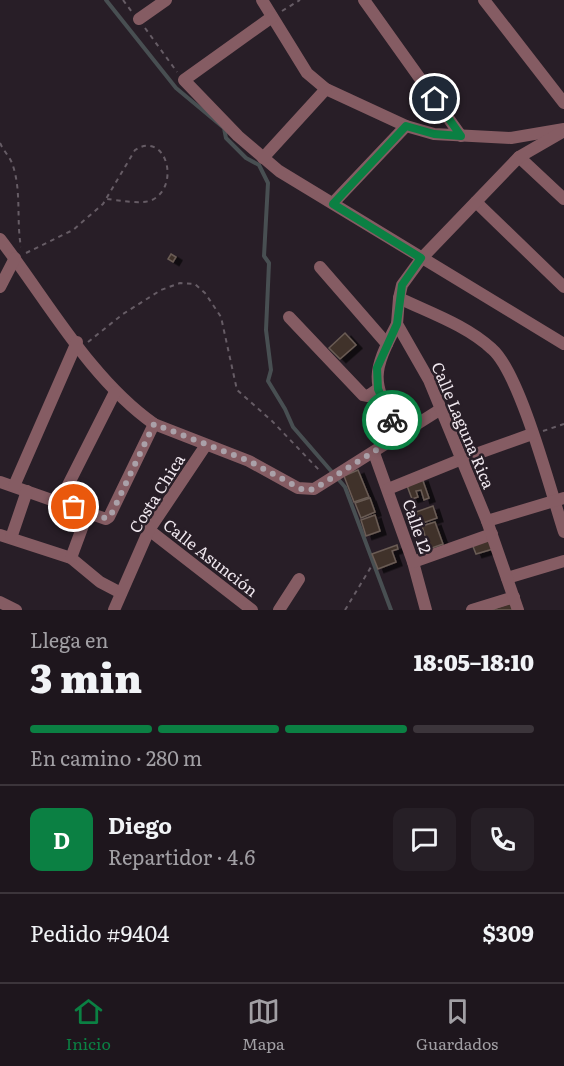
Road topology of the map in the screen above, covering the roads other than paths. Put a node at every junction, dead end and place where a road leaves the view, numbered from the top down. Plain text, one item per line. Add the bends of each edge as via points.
1 (166, 0) edge
2 (262, 0) edge
3 (364, 0) edge
4 (484, 0) edge
5 (272, 17) junction
6 (139, 19) road end
7 (326, 89) junction
8 (564, 103) edge
9 (406, 126) junction
10 (564, 130) edge
11 (461, 136) junction
12 (519, 157) junction
13 (263, 158) junction
14 (564, 200) edge
15 (476, 202) junction
16 (333, 204) junction
17 (0, 238) edge
18 (15, 258) junction
19 (421, 258) junction
20 (320, 267) dead end
21 (0, 287) edge
22 (564, 287) edge
23 (399, 298) junction
24 (288, 316) dead end
25 (397, 324) junction
26 (387, 344) junction
27 (564, 344) edge
28 (79, 345) junction
29 (378, 389) junction
30 (114, 392) junction
31 (441, 409) junction
32 (154, 424) junction
33 (532, 434) junction
34 (399, 436) junction
35 (206, 445) junction
36 (374, 453) junction
37 (462, 459) junction
38 (0, 482) edge
39 (14, 486) junction
40 (388, 489) junction
41 (27, 491) junction
42 (559, 500) edge
43 (60, 501) junction
44 (88, 512) junction
45 (487, 520) junction
46 (149, 530) junction
47 (564, 532) edge
48 (492, 534) junction
49 (5, 536) edge
50 (71, 558) junction
51 (564, 561) edge
52 (413, 562) junction
53 (507, 578) junction
54 (298, 579) dead end
55 (122, 593) junction
56 (514, 597) junction
57 (0, 602) edge
58 (16, 610) edge
59 (114, 610) edge
60 (252, 610) edge
61 (279, 610) edge
62 (426, 610) edge
63 (472, 610) edge
64 (518, 610) edge

1 - 6 street
2 - 5 street
3 - 11 street
4 - 8 street
5 - 7 street via 308,73
5 - 13 street via 184,80
7 - 9 street
7 - 13 street
9 - 11 street
9 - 16 street
10 - 11 street via 512,138
10 - 12 street
12 - 14 street
12 - 15 street
13 - 16 street
15 - 19 street
15 - 22 street
16 - 19 street
17 - 18 street
18 - 21 street
18 - 28 street
19 - 23 street via 402,285
19 - 27 street
20 - 26 street
23 - 25 street
23 - 33 street via 457,325 492,348 508,371
24 - 29 street via 363,395
25 - 26 street
25 - 31 street, Calle Laguna Rica
26 - 29 street via 377,368
28 - 30 street
28 - 39 street
29 - 34 street
30 - 32 street
30 - 43 street
31 - 34 street
31 - 37 street, Calle Laguna Rica
32 - 35 street
32 - 44 street via 110,517
33 - 37 street
33 - 42 street
34 - 36 street
35 - 36 street via 249,461 305,491
35 - 46 street, Costa Chica
36 - 40 street, Calle 12
37 - 40 street
37 - 45 street, Calle Laguna Rica
38 - 39 street
39 - 41 street
40 - 52 street, Calle 12
41 - 43 street
41 - 49 street
42 - 45 street
42 - 47 street
43 - 44 street
44 - 50 street
45 - 48 street, Calle Laguna Rica
46 - 55 street, Costa Chica
46 - 60 street, Calle Asunción
48 - 52 street
48 - 53 street, Calle Laguna Rica
49 - 50 street
50 - 55 street via 100,582
51 - 53 street
52 - 62 street, Calle 12
53 - 56 street, Calle Laguna Rica
54 - 61 street
55 - 59 street, Costa Chica
56 - 63 street
56 - 64 street, Calle Laguna Rica
57 - 58 street

